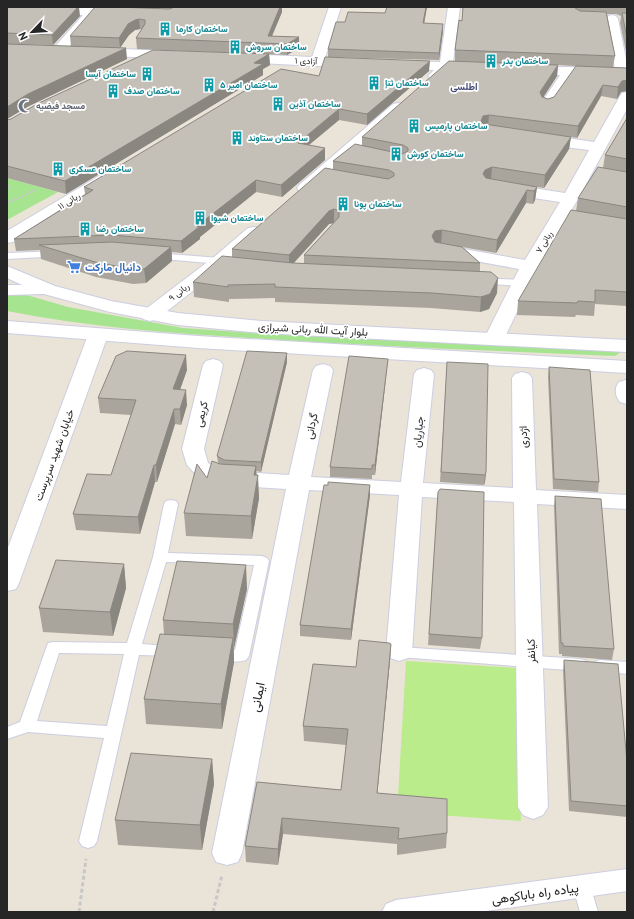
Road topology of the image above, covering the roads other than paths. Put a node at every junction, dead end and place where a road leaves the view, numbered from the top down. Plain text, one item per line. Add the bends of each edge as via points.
1 (335, 7) edge
2 (456, 8) edge
3 (7, 9) edge
4 (102, 10) edge
5 (135, 13) edge
6 (612, 20) dead end
7 (134, 40) dead end
8 (43, 50) edge
9 (58, 51) junction
10 (73, 51) edge
11 (88, 52) edge
12 (125, 53) junction
13 (151, 54) junction
14 (182, 56) edge
15 (228, 58) edge
16 (298, 61) junction
17 (316, 62) junction
18 (362, 63) edge
19 (385, 64) edge
20 (446, 66) junction
21 (124, 68) edge
22 (485, 68) edge
23 (516, 69) edge
24 (570, 71) junction
25 (279, 74) edge
26 (624, 74) edge
27 (423, 85) edge
28 (627, 96) edge
29 (406, 100) edge
30 (547, 106) edge
31 (528, 137) edge
32 (598, 147) junction
33 (120, 170) edge
34 (494, 182) edge
35 (296, 196) edge
36 (570, 199) junction
37 (266, 221) edge
38 (452, 234) edge
39 (7, 238) edge
40 (68, 253) edge
41 (143, 255) edge
42 (7, 256) edge
43 (221, 265) junction
44 (530, 266) junction
45 (7, 272) edge
46 (467, 280) edge
47 (521, 284) junction
48 (7, 290) edge
49 (49, 290) junction
50 (150, 315) junction
51 (7, 328) edge
52 (98, 335) junction
53 (494, 339) junction
54 (627, 346) edge
55 (213, 365) dead end
56 (323, 370) dead end
57 (424, 374) dead end
58 (522, 378) dead end
59 (626, 384) edge
60 (299, 482) junction
61 (411, 489) junction
62 (524, 495) junction
63 (627, 502) edge
64 (171, 504) dead end
65 (160, 557) junction
66 (8, 578) edge
67 (133, 649) junction
68 (187, 652) edge
69 (399, 652) joint
70 (203, 653) edge
71 (531, 661) junction
72 (627, 668) edge
73 (27, 726) junction
74 (7, 733) edge
75 (114, 733) junction
76 (533, 807) dead end
77 (88, 841) road end
78 (227, 854) road end
79 (627, 880) edge
80 (585, 900) edge
81 (396, 912) edge

1 - 17 street
2 - 20 street
3 - 4 street
4 - 5 street
4 - 9 street
6 - 26 street
7 - 12 street
8 - 9 street
9 - 10 street
11 - 12 street
12 - 13 street
13 - 14 street
13 - 21 street
15 - 16 street, آزادی ۱
16 - 17 street, آزادی ۱
16 - 25 street
17 - 18 street, آزادی ۱
19 - 20 street
20 - 22 street
20 - 27 street
23 - 24 street
24 - 26 street
24 - 30 street
28 - 32 street, ربانی ۷
29 - 35 street via 372,128 327,177
31 - 32 street
32 - 36 street, ربانی ۷ via 592,172
33 - 39 street, ربانی ۱۱
34 - 36 street
36 - 44 street, ربانی ۷ via 568,216
37 - 43 street, ربانی ۹
38 - 44 street via 437,256
40 - 42 lane
41 - 43 lane
43 - 50 street, ربانی ۹
44 - 47 street, ربانی ۷
45 - 49 street, بلوار آیت الله ربانی شیرازی
46 - 47 lane
47 - 53 street, ربانی ۷
48 - 49 street
49 - 50 street, بلوار آیت الله ربانی شیرازی
50 - 53 street, بلوار آیت الله ربانی شیرازی via 255,326
51 - 52 street, بلوار آیت الله ربانی شیرازی
52 - 59 street, بلوار آیت الله ربانی شیرازی via 206,343
52 - 66 street, خیابان شهید سرپرست
53 - 54 street, بلوار آیت الله ربانی شیرازی
55 - 60 street, کریمی via 192,449 195,462 206,474 221,478
56 - 60 street, گردانی
57 - 61 street, جباریان
58 - 62 street, اژدری
60 - 61 street
60 - 78 street, ایمانی
61 - 62 street
61 - 69 street, جباریان
62 - 63 street
62 - 71 street, کیانفر
64 - 65 lane
65 - 67 lane
65 - 70 lane via 262,561 241,656
67 - 68 lane
67 - 73 lane via 53,647
67 - 75 lane
69 - 71 lane
71 - 72 lane
71 - 76 street, کیانفر
73 - 74 lane
73 - 75 lane
75 - 77 lane
79 - 80 street, پیاده راه باباکوهی
80 - 81 street, پیاده راه باباکوهی

